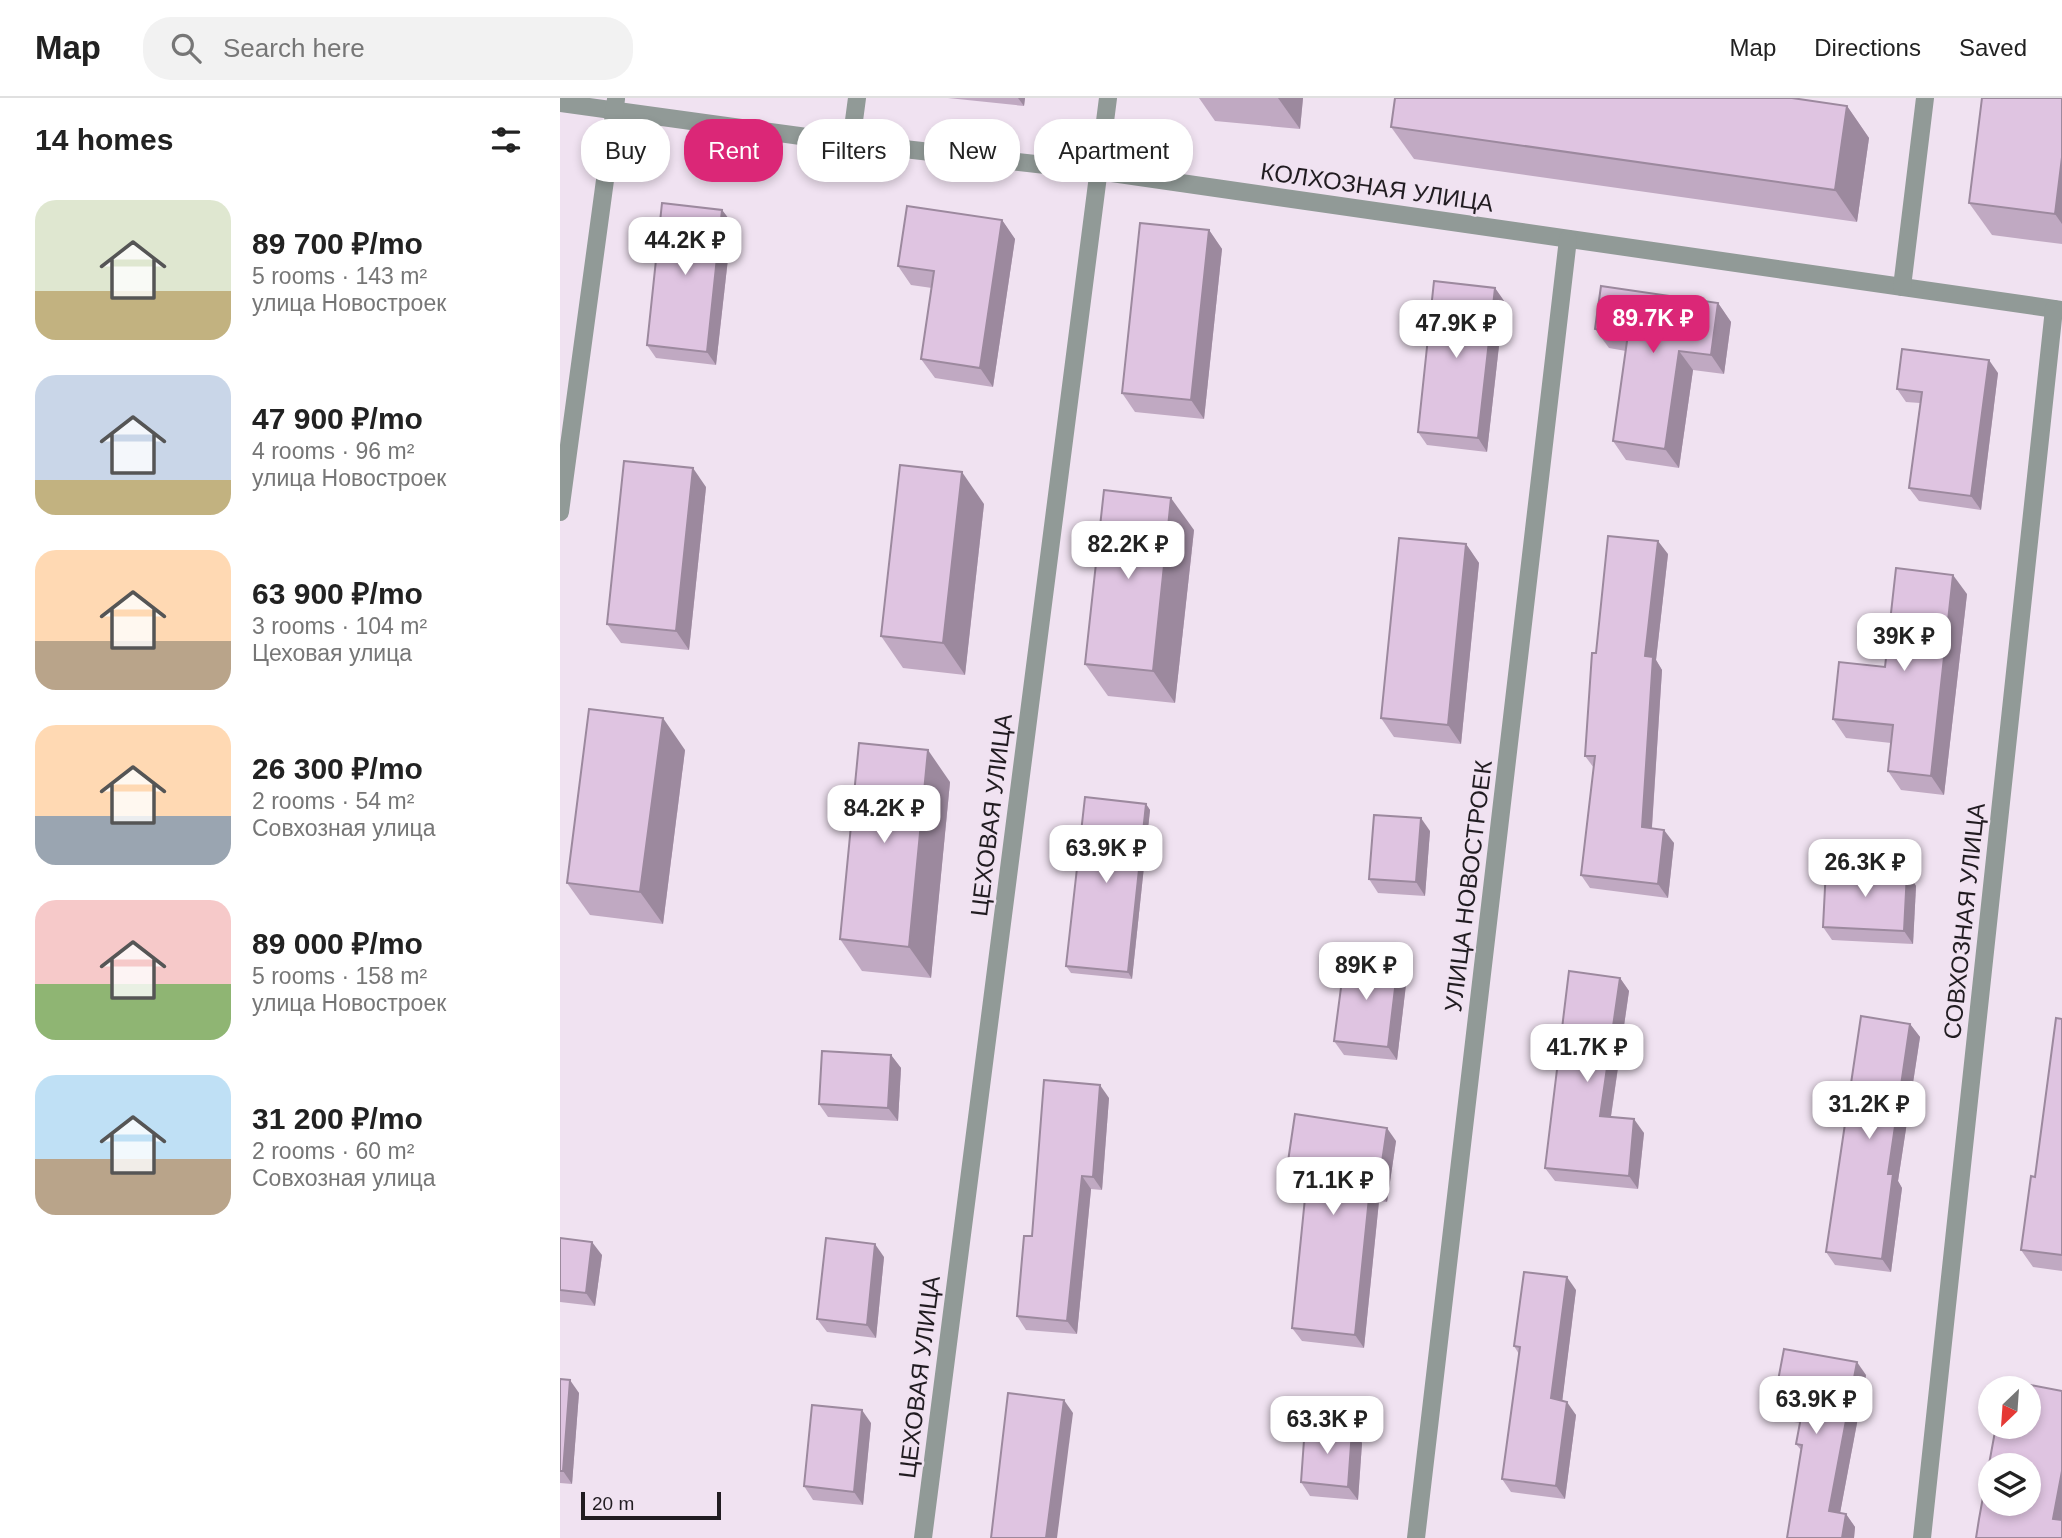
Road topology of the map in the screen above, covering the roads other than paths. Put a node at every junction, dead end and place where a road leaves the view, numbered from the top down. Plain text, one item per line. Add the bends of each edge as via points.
1 (857, 98) edge
2 (1108, 98) edge
3 (1925, 98) edge
4 (560, 103) edge
5 (615, 104) edge
6 (855, 119) edge
7 (1105, 119) edge
8 (797, 134) edge
9 (910, 150) edge
10 (1034, 164) edge
11 (1097, 182) edge
12 (1174, 182) edge
13 (1569, 239) junction
14 (1902, 287) junction
15 (2058, 310) edge
16 (560, 512) edge
17 (923, 1538) edge
18 (1416, 1538) edge
19 (1922, 1538) edge

1 - 6 street
2 - 7 street, ЦЕХОВАЯ УЛИЦА
3 - 14 street
4 - 5 street, КОЛХОЗНАЯ УЛИЦА
5 - 8 street, КОЛХОЗНАЯ УЛИЦА
5 - 16 street
9 - 10 street, КОЛХОЗНАЯ УЛИЦА
11 - 17 street, ЦЕХОВАЯ УЛИЦА
12 - 13 street, КОЛХОЗНАЯ УЛИЦА
13 - 14 street, КОЛХОЗНАЯ УЛИЦА
13 - 18 street, УЛИЦА НОВОСТРОЕК
14 - 15 street, КОЛХОЗНАЯ УЛИЦА
15 - 19 street, СОВХОЗНАЯ УЛИЦА

